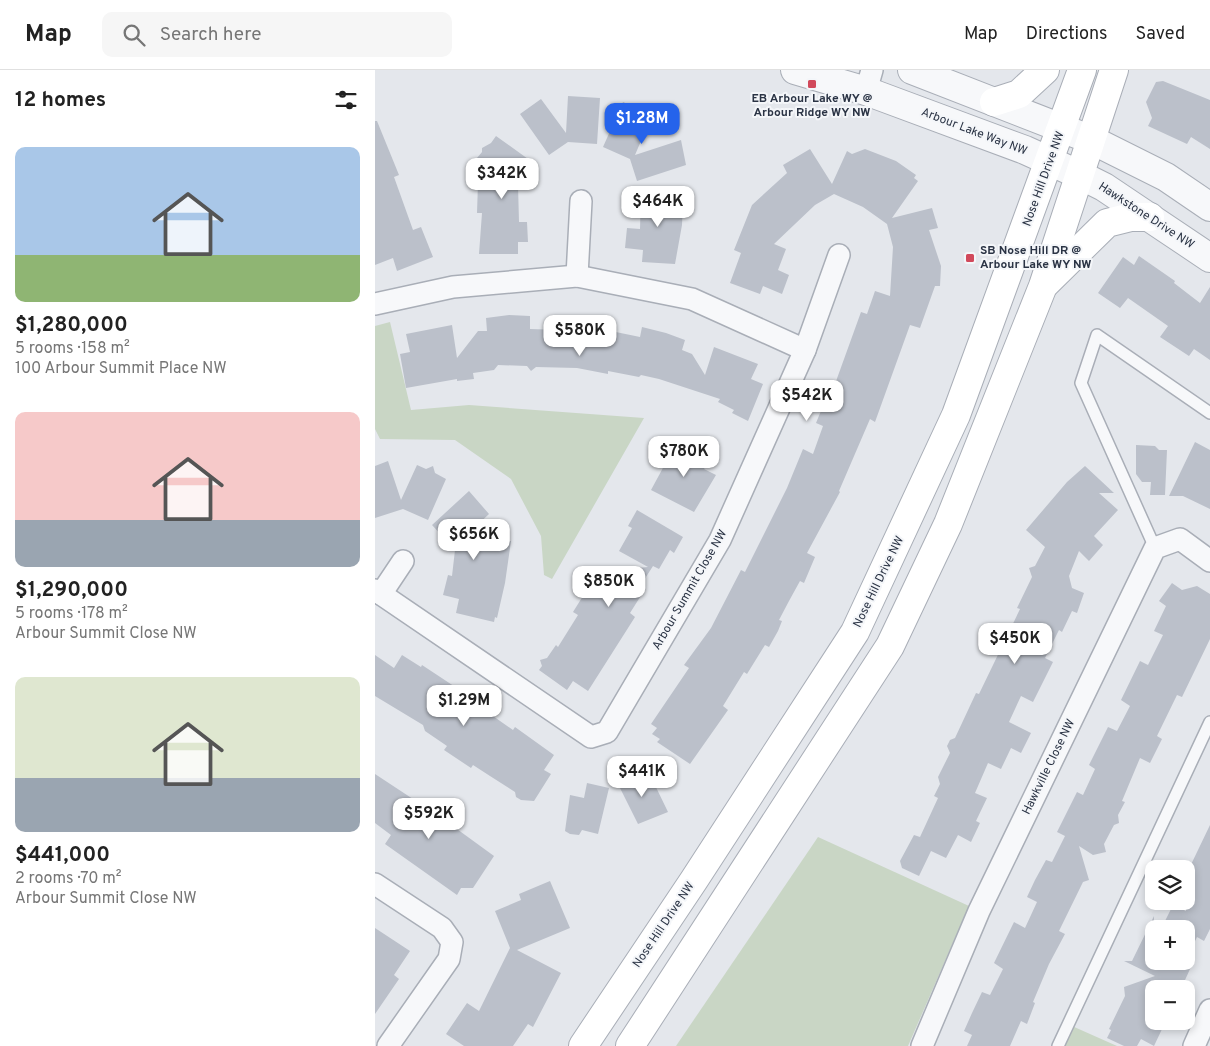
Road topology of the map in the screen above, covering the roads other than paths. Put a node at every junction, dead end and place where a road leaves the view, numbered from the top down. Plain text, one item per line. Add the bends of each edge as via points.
1 (795, 70) edge
2 (912, 70) edge
3 (1045, 70) edge
4 (1082, 70) edge
5 (1114, 70) edge
6 (869, 81) edge
7 (994, 102) junction
8 (1063, 128) junction
9 (1092, 140) junction
10 (1050, 162) junction
11 (1080, 175) junction
12 (581, 200) dead end
13 (1210, 207) edge
14 (1150, 217) junction
15 (839, 255) dead end
16 (1210, 258) edge
17 (577, 276) junction
18 (1043, 286) junction
19 (375, 304) edge
20 (805, 350) junction
21 (1210, 413) edge
22 (1155, 548) junction
23 (403, 561) dead end
24 (1210, 561) edge
25 (378, 592) edge
26 (1210, 722) edge
27 (375, 884) edge
28 (1208, 1019) edge
29 (388, 1046) edge
30 (583, 1046) edge
31 (630, 1046) edge
32 (922, 1046) edge
33 (1058, 1046) edge
34 (1194, 1046) edge

1 - 6 street, Arbour Lake Way NW
2 - 7 street
3 - 7 main road via 1019,94
4 - 8 main road, Nose Hill Drive NW
5 - 9 main road
6 - 10 street, Arbour Lake Way NW
7 - 8 street
8 - 9 street
8 - 10 main road, Nose Hill Drive NW
9 - 11 main road
9 - 13 street via 1166,177
10 - 11 street, Arbour Lake Way NW
10 - 30 main road, Nose Hill Drive NW via 956,415 855,632
11 - 14 street, Hawkstone Drive NW
11 - 18 main road
12 - 17 street
14 - 16 street, Hawkstone Drive NW
14 - 18 main road via 1131,217 1107,223
15 - 20 street, Arbour Summit Close NW
17 - 19 street via 453,287
17 - 20 street via 692,299
18 - 31 main road via 948,524 890,646
20 - 25 street, Arbour Summit Close NW via 720,540 607,732 591,736
21 - 22 lane via 1097,335 1081,383
22 - 24 street via 1180,539
22 - 32 street, Hawkville Close NW via 979,911
23 - 25 street
26 - 33 lane
27 - 29 street via 442,928 452,942 449,959
28 - 34 street

